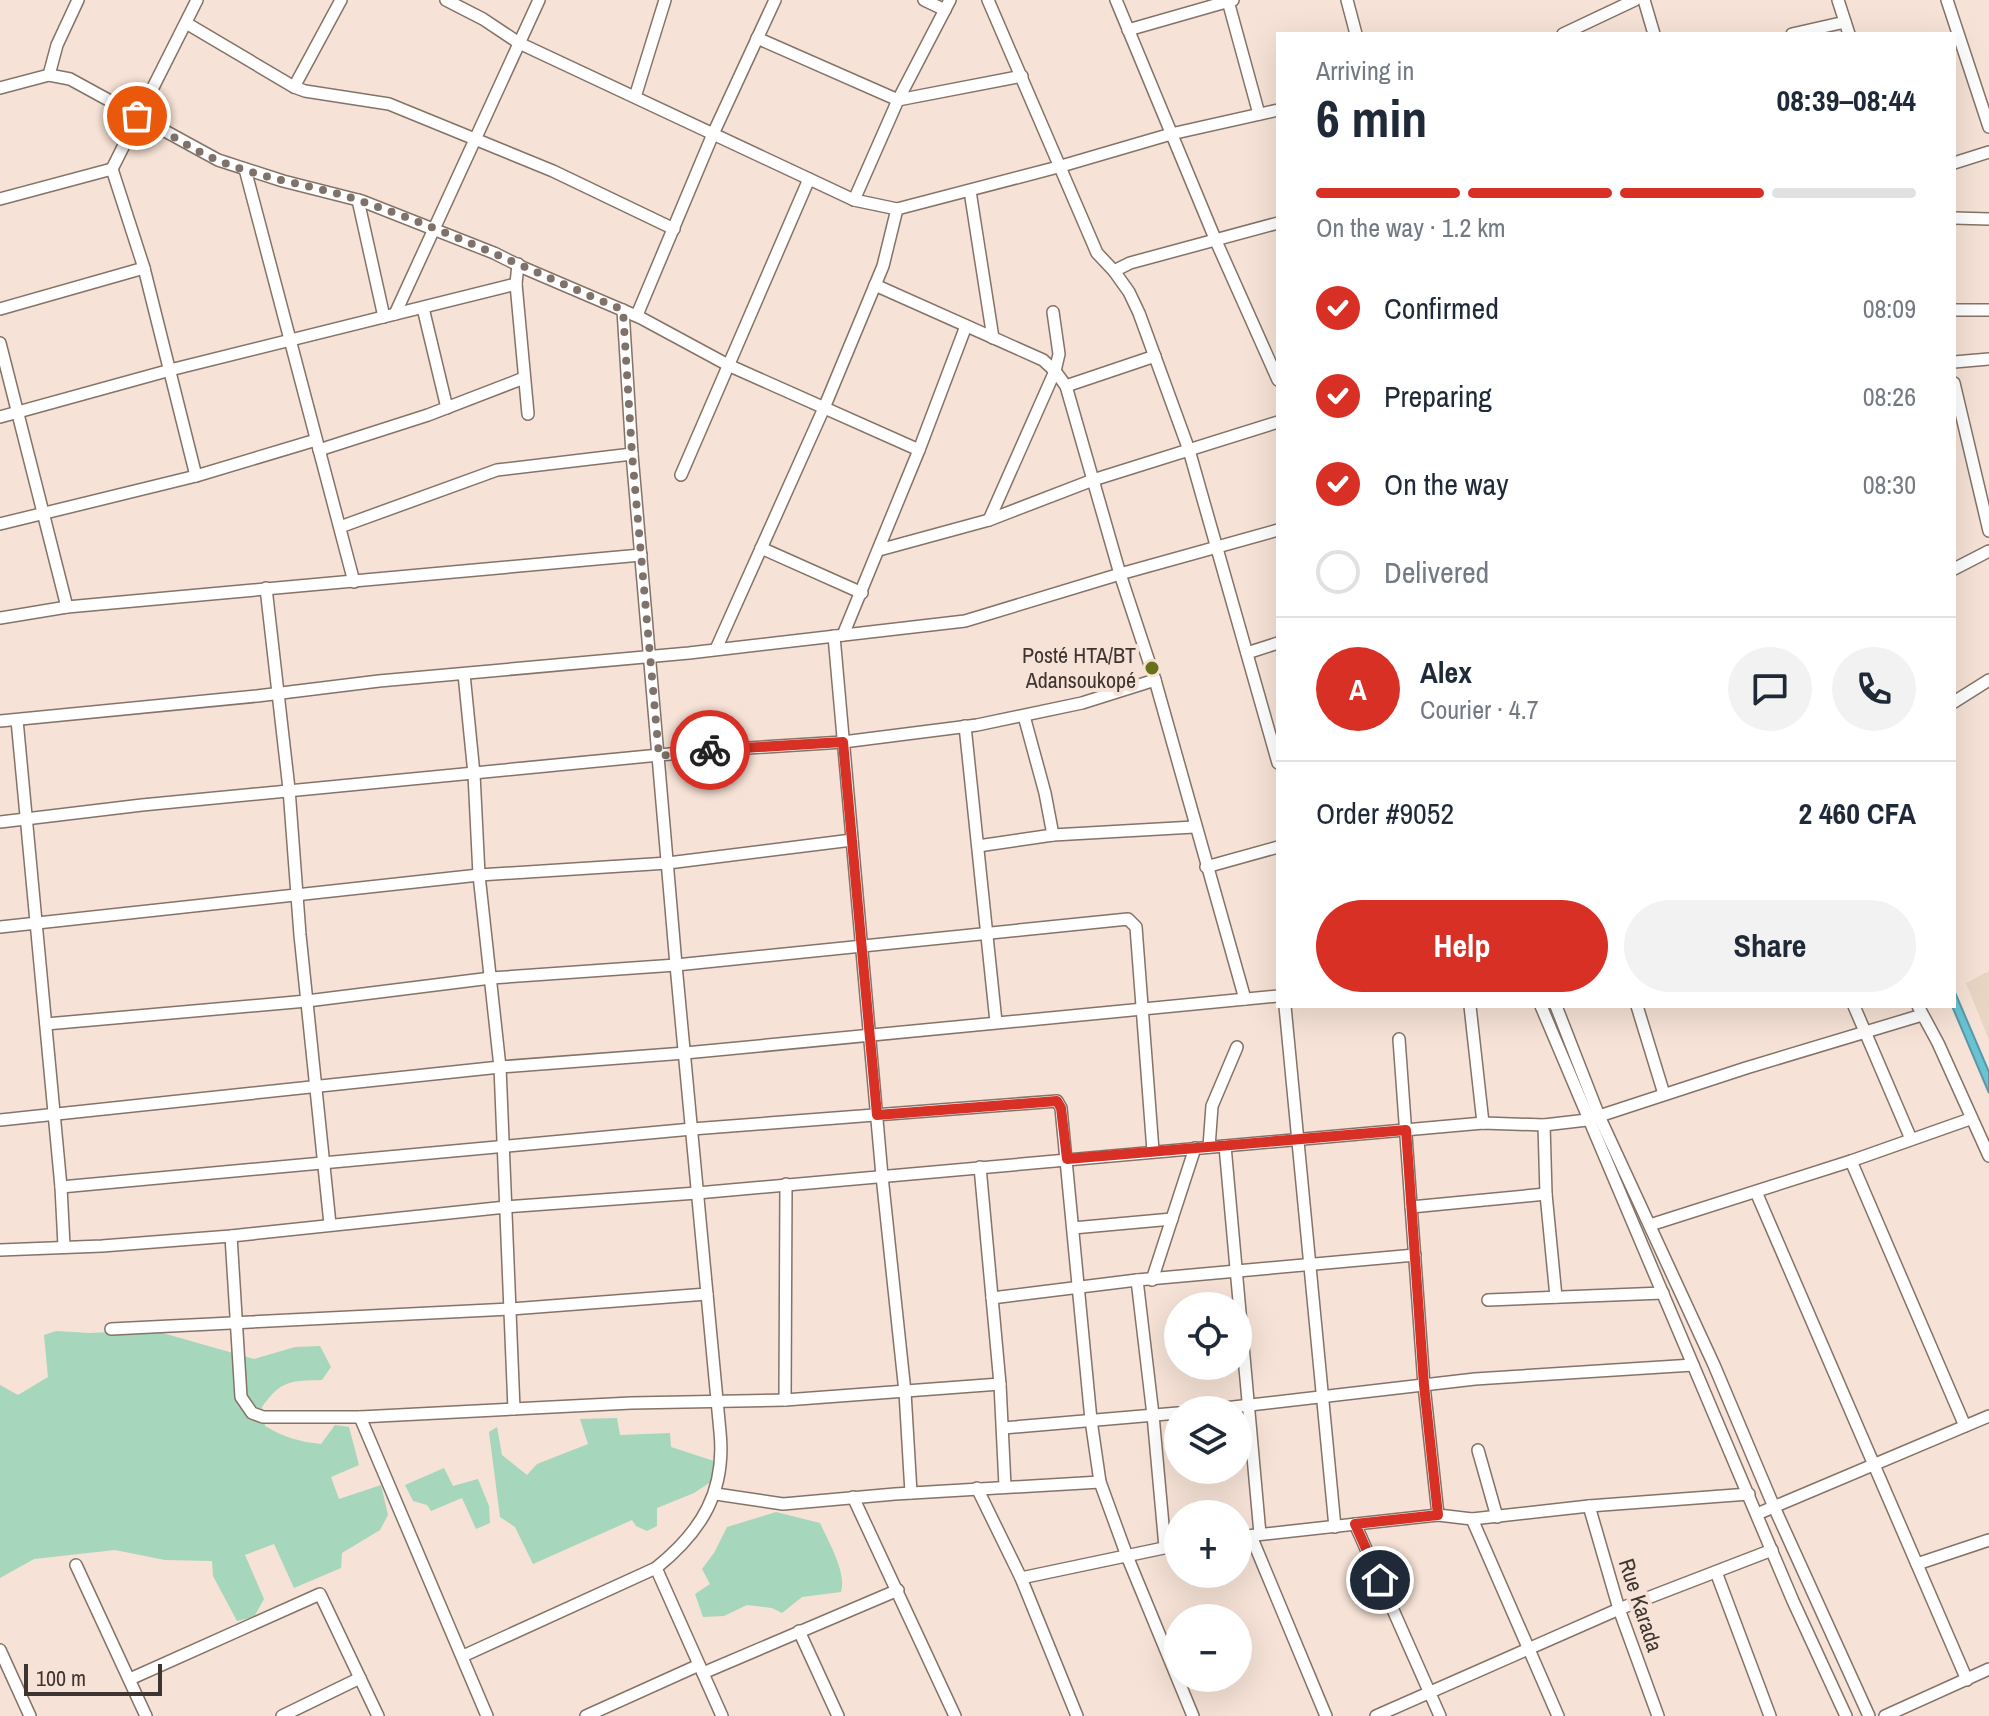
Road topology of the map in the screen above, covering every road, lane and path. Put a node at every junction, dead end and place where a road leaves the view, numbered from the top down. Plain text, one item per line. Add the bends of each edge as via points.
1 (78, 0) edge
2 (197, 0) edge
3 (341, 0) edge
4 (446, 0) edge
5 (539, 0) edge
6 (665, 0) edge
7 (775, 0) edge
8 (924, 0) edge
9 (988, 0) edge
10 (1116, 0) edge
11 (1347, 0) edge
12 (1635, 0) edge
13 (1644, 0) edge
14 (1838, 0) edge
15 (1947, 0) edge
16 (1230, 1) edge
17 (948, 5) edge
18 (186, 23) junction
19 (1847, 28) edge
20 (1128, 30) junction
21 (1355, 32) edge
22 (1567, 32) edge
23 (1653, 32) edge
24 (1810, 32) edge
25 (757, 38) junction
26 (519, 43) junction
27 (49, 75) junction
28 (1022, 76) junction
29 (294, 87) junction
30 (0, 88) edge
31 (635, 97) junction
32 (898, 100) junction
33 (1276, 110) edge
34 (1259, 114) junction
35 (137, 116) junction
36 (1989, 127) edge
37 (713, 134) junction
38 (1171, 134) junction
39 (475, 140) junction
40 (1989, 152) edge
41 (1956, 162) edge
42 (1058, 167) junction
43 (112, 169) junction
44 (245, 169) junction
45 (809, 179) junction
46 (970, 191) junction
47 (0, 199) edge
48 (358, 200) junction
49 (854, 200) junction
50 (897, 209) junction
51 (1956, 218) edge
52 (1989, 219) edge
53 (1276, 224) edge
54 (433, 229) junction
55 (674, 229) junction
56 (1216, 241) junction
57 (518, 264) junction
58 (144, 268) junction
59 (1114, 271) junction
60 (516, 284) junction
61 (875, 285) junction
62 (423, 308) junction
63 (0, 309) edge
64 (623, 310) junction
65 (1956, 310) edge
66 (1989, 310) edge
67 (1053, 312) dead end
68 (637, 315) junction
69 (390, 316) junction
70 (966, 326) junction
71 (993, 338) junction
72 (289, 341) junction
73 (0, 343) edge
74 (1155, 356) junction
75 (1989, 359) edge
76 (1956, 362) edge
77 (728, 365) junction
78 (170, 370) junction
79 (1055, 371) junction
80 (1276, 376) edge
81 (524, 378) junction
82 (1066, 386) junction
83 (1956, 391) edge
84 (447, 408) junction
85 (824, 408) junction
86 (17, 412) junction
87 (528, 414) dead end
88 (0, 417) edge
89 (1276, 423) edge
90 (317, 445) junction
91 (919, 450) junction
92 (1189, 450) junction
93 (632, 454) junction
94 (681, 475) dead end
95 (196, 476) junction
96 (1093, 480) junction
97 (43, 514) junction
98 (989, 520) junction
99 (0, 524) edge
100 (340, 527) junction
101 (1276, 531) edge
102 (1989, 531) edge
103 (1217, 546) junction
104 (761, 548) junction
105 (879, 550) junction
106 (1989, 551) edge
107 (641, 555) junction
108 (1956, 568) edge
109 (1120, 574) junction
110 (354, 582) junction
111 (266, 588) junction
112 (862, 593) junction
113 (67, 607) junction
114 (0, 618) edge
115 (839, 636) junction
116 (1276, 644) edge
117 (716, 649) junction
118 (1247, 653) junction
119 (649, 654) junction
120 (464, 674) junction
121 (1155, 680) junction
122 (1989, 680) edge
123 (278, 694) junction
124 (1956, 701) edge
125 (1024, 716) junction
126 (17, 720) junction
127 (0, 721) edge
128 (965, 726) junction
129 (843, 742) junction
130 (1276, 751) edge
131 (659, 756) junction
132 (474, 774) junction
133 (289, 792) junction
134 (26, 818) junction
135 (0, 822) edge
136 (1194, 827) junction
137 (1053, 835) junction
138 (852, 840) junction
139 (978, 846) junction
140 (1276, 848) edge
141 (668, 863) junction
142 (1206, 867) junction
143 (479, 875) junction
144 (297, 895) junction
145 (37, 922) junction
146 (0, 927) edge
147 (988, 935) junction
148 (863, 947) junction
149 (676, 965) junction
150 (491, 978) junction
151 (1276, 996) edge
152 (1245, 999) junction
153 (307, 1001) junction
154 (1285, 1008) edge
155 (1470, 1008) edge
156 (1542, 1008) edge
157 (1557, 1008) edge
158 (1638, 1008) edge
159 (1855, 1008) edge
160 (1143, 1009) junction
161 (1920, 1010) edge
162 (996, 1022) junction
163 (46, 1024) junction
164 (1865, 1033) junction
165 (869, 1034) junction
166 (1399, 1039) dead end
167 (1237, 1047) dead end
168 (685, 1053) junction
169 (500, 1067) junction
170 (317, 1087) junction
171 (1664, 1094) junction
172 (53, 1115) junction
173 (877, 1115) junction
174 (1593, 1118) junction
175 (1970, 1119) junction
176 (0, 1120) edge
177 (1483, 1123) junction
178 (1544, 1125) junction
179 (692, 1129) junction
180 (1406, 1130) junction
181 (1298, 1139) junction
182 (1911, 1139) junction
183 (1225, 1146) junction
184 (504, 1147) junction
185 (1209, 1147) junction
186 (1195, 1148) junction
187 (1153, 1151) junction
188 (1989, 1156) edge
189 (1067, 1159) junction
190 (1851, 1161) junction
191 (325, 1163) junction
192 (980, 1167) junction
193 (882, 1176) junction
194 (786, 1184) junction
195 (61, 1187) junction
196 (1756, 1192) junction
197 (697, 1193) junction
198 (1546, 1194) junction
199 (506, 1207) junction
200 (1411, 1207) junction
201 (1172, 1219) junction
202 (330, 1224) junction
203 (1650, 1225) junction
204 (1073, 1228) junction
205 (231, 1236) junction
206 (64, 1246) junction
207 (0, 1250) edge
208 (1415, 1255) junction
209 (1309, 1265) junction
210 (1234, 1272) junction
211 (1137, 1280) junction
212 (1152, 1280) junction
213 (1078, 1288) junction
214 (1663, 1293) junction
215 (707, 1294) junction
216 (1556, 1297) junction
217 (992, 1298) junction
218 (1488, 1300) dead end
219 (511, 1309) junction
220 (235, 1324) junction
221 (111, 1329) dead end
222 (1693, 1365) junction
223 (1000, 1384) junction
224 (1424, 1385) junction
225 (905, 1392) junction
226 (1248, 1396) edge
227 (1321, 1398) junction
228 (785, 1400) junction
229 (716, 1402) junction
230 (1252, 1406) edge
231 (514, 1409) junction
232 (1164, 1414) edge
233 (1153, 1415) junction
234 (1989, 1416) edge
235 (360, 1417) junction
236 (1091, 1420) junction
237 (1965, 1426) junction
238 (1003, 1428) junction
239 (1478, 1450) dead end
240 (1252, 1461) edge
241 (1874, 1464) junction
242 (1100, 1482) junction
243 (1005, 1486) junction
244 (977, 1488) junction
245 (911, 1493) junction
246 (716, 1494) junction
247 (1749, 1494) junction
248 (853, 1497) junction
249 (1165, 1500) edge
250 (1589, 1506) junction
251 (1774, 1507) junction
252 (1757, 1514) junction
253 (1438, 1515) junction
254 (1497, 1517) junction
255 (1472, 1519) junction
256 (1355, 1524) junction
257 (1335, 1527) junction
258 (1252, 1535) edge
259 (1256, 1535) junction
260 (1989, 1540) edge
261 (1164, 1548) edge
262 (1772, 1550) junction
263 (1127, 1556) junction
264 (1917, 1564) junction
265 (76, 1565) dead end
266 (656, 1568) junction
267 (1716, 1572) junction
268 (1021, 1578) junction
269 (898, 1590) junction
270 (1619, 1609) junction
271 (799, 1631) junction
272 (1530, 1648) junction
273 (0, 1650) edge
274 (463, 1656) junction
275 (701, 1669) junction
276 (1989, 1669) edge
277 (360, 1678) junction
278 (130, 1679) junction
279 (1967, 1680) junction
280 (1429, 1693) junction
281 (30, 1716) edge
282 (146, 1716) edge
283 (282, 1716) edge
284 (378, 1716) edge
285 (487, 1716) edge
286 (586, 1716) edge
287 (722, 1716) edge
288 (838, 1716) edge
289 (955, 1716) edge
290 (1077, 1716) edge
291 (1193, 1716) edge
292 (1326, 1716) edge
293 (1376, 1716) edge
294 (1440, 1716) edge
295 (1558, 1716) edge
296 (1658, 1716) edge
297 (1770, 1716) edge
298 (1846, 1716) edge
299 (1869, 1716) edge
300 (1885, 1716) edge

1 - 27 street
2 - 18 street
3 - 29 street
4 - 26 street
5 - 26 street
6 - 31 street
7 - 25 street
8 - 17 street
9 - 28 street
10 - 20 street
11 - 21 street
12 - 22 street
13 - 23 street
14 - 19 street
15 - 36 street
16 - 20 street
16 - 34 street
17 - 32 street
18 - 29 street
18 - 35 street
19 - 24 street
20 - 38 street
25 - 32 street
25 - 37 street
26 - 31 street
26 - 39 street
27 - 30 street
27 - 35 street via 70,79
28 - 32 street
28 - 42 street
29 - 39 street via 389,104
31 - 37 street
32 - 49 street
33 - 34 street
34 - 38 street
35 - 43 street
35 - 44 street
37 - 45 street
37 - 55 street
38 - 42 street
38 - 56 street
39 - 54 street
39 - 55 street
40 - 41 street
42 - 46 street
42 - 59 street via 1097,253
43 - 47 street
43 - 58 street
44 - 48 street
44 - 72 street
45 - 49 street
45 - 77 street
46 - 50 street
46 - 71 street
48 - 54 street
48 - 69 street
49 - 50 street
50 - 61 street
51 - 52 street
53 - 56 street
54 - 57 street
54 - 69 street
55 - 68 street
56 - 59 street
56 - 80 street
57 - 60 street
57 - 64 street
58 - 63 street
58 - 78 street
59 - 74 street via 1129,292
60 - 62 street
60 - 81 street
61 - 70 street
61 - 85 street
62 - 69 street
62 - 84 street
64 - 68 street
64 - 93 street
65 - 66 street
67 - 79 street via 1059,354
68 - 77 street
69 - 72 street
70 - 71 street
70 - 91 street
71 - 79 street via 1043,360
72 - 78 street
72 - 90 street
73 - 86 street
74 - 82 street
74 - 92 street
75 - 76 street
77 - 85 street
77 - 94 street
78 - 86 street
78 - 95 street
79 - 82 street
79 - 98 street
81 - 84 street
81 - 87 street
82 - 96 street
83 - 102 street
84 - 90 street
85 - 91 street
85 - 104 street
86 - 88 street
86 - 97 street
89 - 92 street
90 - 95 street
90 - 100 street
91 - 105 street
92 - 96 street
92 - 103 street
93 - 100 street via 497,470
93 - 107 street
95 - 97 street
96 - 98 street
96 - 109 street
97 - 99 street
97 - 113 street
98 - 105 street
100 - 110 street
101 - 103 street
103 - 109 street
103 - 118 street
104 - 112 street
104 - 117 street
105 - 112 street
106 - 108 street
107 - 110 street
107 - 119 street
109 - 115 street via 965,621
109 - 121 street
110 - 111 street
111 - 113 street
111 - 123 street
112 - 115 street
113 - 114 street
115 - 117 street
115 - 129 street
116 - 118 street
117 - 119 street
118 - 130 street
119 - 120 street
119 - 131 street
120 - 123 street
120 - 132 street
121 - 125 street
121 - 136 street
122 - 124 street
123 - 126 street
123 - 133 street
125 - 128 street
125 - 137 street
126 - 127 street
126 - 134 street
128 - 129 street
128 - 139 street
129 - 131 street
129 - 138 street
131 - 132 street
131 - 141 street
132 - 133 street
132 - 143 street
133 - 134 street
133 - 144 street
134 - 135 street
134 - 145 street
136 - 137 street
136 - 142 street
137 - 139 street
138 - 141 street
138 - 148 street
139 - 147 street
140 - 142 street
141 - 143 street
141 - 149 street
142 - 152 street
143 - 144 street
143 - 150 street
144 - 145 street
144 - 153 street
145 - 146 street
145 - 163 street
147 - 148 street
147 - 160 street via 1131,920 1136,927
147 - 162 street
148 - 149 street
148 - 165 street
149 - 150 street
149 - 168 street
150 - 153 street
150 - 169 street
151 - 152 street
152 - 160 street
153 - 163 street
153 - 170 street
154 - 181 street
155 - 177 street
156 - 174 street
157 - 174 street
158 - 171 street
159 - 164 street
160 - 162 street
160 - 187 street
161 - 164 street
161 - 175 street
162 - 165 street
163 - 172 street
164 - 171 street
164 - 182 street
165 - 168 street
165 - 173 street
166 - 180 street
167 - 185 street via 1214,1100
168 - 169 street
168 - 179 street
169 - 170 street
169 - 184 street
170 - 172 street
170 - 191 street
171 - 174 street
172 - 176 street
172 - 195 street
173 - 179 street
173 - 189 street via 1057,1101
173 - 193 street
174 - 178 street
174 - 203 street
174 - 214 street
175 - 182 street
175 - 188 street
177 - 178 street
177 - 180 street
178 - 198 street
179 - 184 street
179 - 197 street
180 - 181 street
180 - 200 street
181 - 183 street
181 - 209 street
182 - 190 street
183 - 185 street
183 - 210 street
184 - 191 street
184 - 199 street
185 - 186 street
186 - 187 street
186 - 201 street
187 - 189 street
189 - 192 street
189 - 204 street
190 - 196 street
190 - 237 street
191 - 195 street
191 - 202 street
192 - 193 street
192 - 217 street
193 - 194 street
193 - 225 street
194 - 197 street
194 - 228 street
195 - 206 street
196 - 203 street
196 - 241 street
197 - 199 street
197 - 215 street
198 - 200 street
198 - 216 street
199 - 202 street
199 - 219 street
200 - 208 street
201 - 204 street
201 - 212 street
202 - 205 street
203 - 251 street
204 - 213 street
205 - 206 street
205 - 220 street
206 - 207 street
208 - 209 street
208 - 224 street
209 - 210 street
209 - 227 street
210 - 212 street
210 - 226 street
211 - 212 street
211 - 213 street
211 - 233 street
213 - 217 street
213 - 236 street
214 - 216 street
214 - 222 street
215 - 219 street
215 - 229 street
216 - 218 street
217 - 223 street
219 - 220 street
219 - 231 street
220 - 221 street
220 - 235 street via 241,1397 252,1413
222 - 224 street
222 - 247 street
223 - 225 street
223 - 238 street
224 - 227 street
224 - 253 street
225 - 228 street
225 - 245 street
227 - 230 street
227 - 257 street
228 - 229 street
229 - 231 street
229 - 246 street via 722,1459
231 - 235 street
232 - 233 street
233 - 236 street
233 - 249 street
234 - 237 street
235 - 274 street
236 - 238 street
236 - 242 street
237 - 241 street
238 - 243 street
239 - 254 street
240 - 259 street
241 - 251 street
241 - 264 street
242 - 243 street
242 - 263 street
243 - 244 street
244 - 245 street
244 - 268 street
245 - 248 street
246 - 248 street via 783,1504
246 - 266 street via 683,1543
247 - 250 street
247 - 252 street
248 - 269 street
250 - 254 street
250 - 270 street, Rue Karada
251 - 252 street
251 - 299 street
252 - 262 street
253 - 255 street
253 - 256 street
254 - 255 street
255 - 272 street
256 - 257 street
256 - 280 street
257 - 259 street
258 - 259 street
259 - 292 street
260 - 264 street
261 - 263 street
262 - 267 street
262 - 298 street
263 - 268 street
263 - 291 street
264 - 279 street
265 - 278 street
266 - 274 street
266 - 275 street
267 - 270 street
267 - 297 street
268 - 290 street
269 - 271 street
269 - 289 street
270 - 272 street
270 - 296 street, Rue Karada
271 - 275 street
271 - 288 street
272 - 280 street
272 - 295 street
273 - 281 street
274 - 285 street
275 - 286 street
275 - 287 street
276 - 279 street
277 - 278 street via 320,1594
277 - 283 street
277 - 284 street
278 - 282 street
279 - 300 street
280 - 293 street
280 - 294 street

